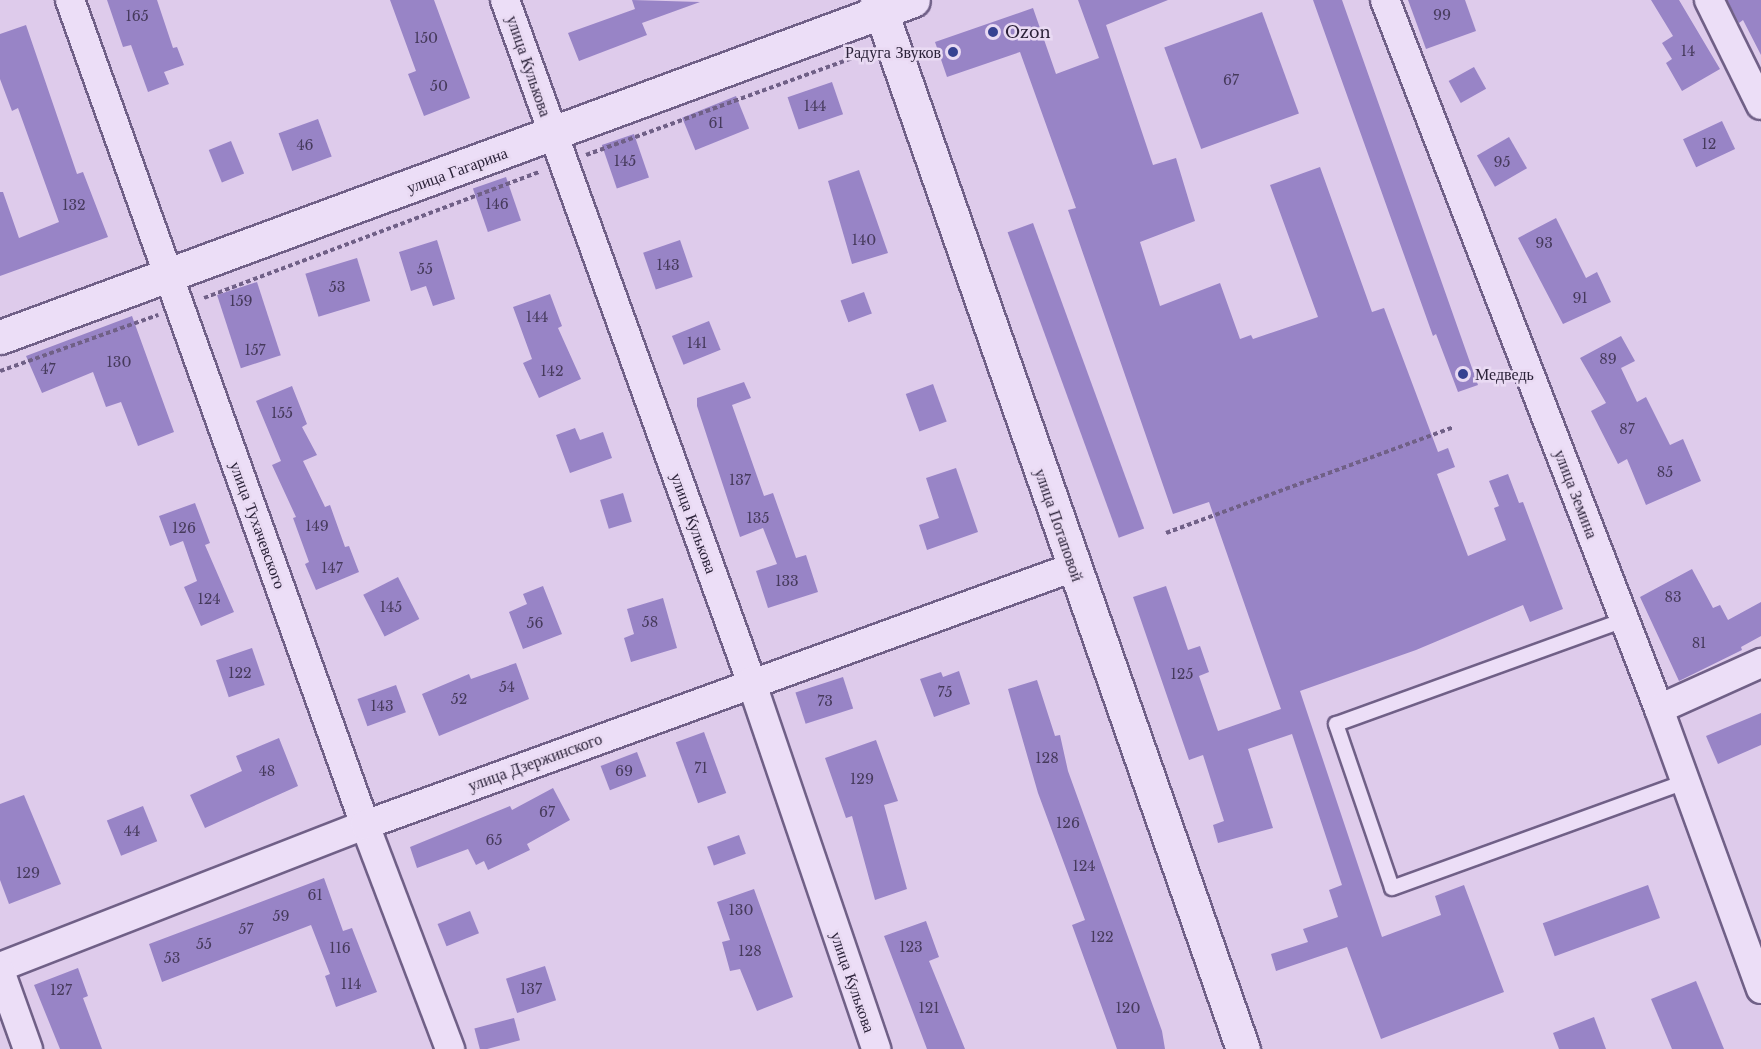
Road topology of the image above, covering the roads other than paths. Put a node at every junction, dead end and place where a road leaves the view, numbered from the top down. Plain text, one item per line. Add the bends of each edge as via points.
1 (70, 0) edge
2 (505, 0) edge
3 (913, 0) edge
4 (1385, 0) edge
5 (1709, 0) edge
6 (879, 5) edge
7 (1750, 60) edge
8 (1761, 105) edge
9 (558, 149) junction
10 (171, 273) junction
11 (0, 337) edge
12 (1074, 567) junction
13 (1624, 620) junction
14 (1761, 663) edge
15 (751, 681) junction
16 (1659, 709) junction
17 (1685, 782) junction
18 (365, 825) junction
19 (0, 969) edge
20 (1761, 989) edge
21 (28, 1049) edge
22 (450, 1049) edge
23 (876, 1049) edge
24 (1243, 1049) edge

1 - 10 street, улица Тухачевского
2 - 9 street, улица Кулькова
3 - 6 main road, улица Гагарина
4 - 13 street, улица Земина
5 - 7 street
6 - 9 main road, улица Гагарина
6 - 12 main road, улица Потаповой
7 - 8 street
9 - 10 main road, улица Гагарина
9 - 15 street, улица Кулькова
10 - 11 main road, улица Гагарина
10 - 18 street, улица Тухачевского via 179,307
12 - 15 street, улица Дзержинского
12 - 24 main road, улица Потаповой
13 - 16 street, улица Земина
13 - 17 lane via 1336,724 1392,888
14 - 16 street
15 - 18 street, улица Дзержинского
15 - 23 street, улица Кулькова
16 - 17 street, улица Земина
17 - 20 street, улица Земина
18 - 19 street, улица Дзержинского
18 - 22 street, улица Тухачевского
19 - 21 street

